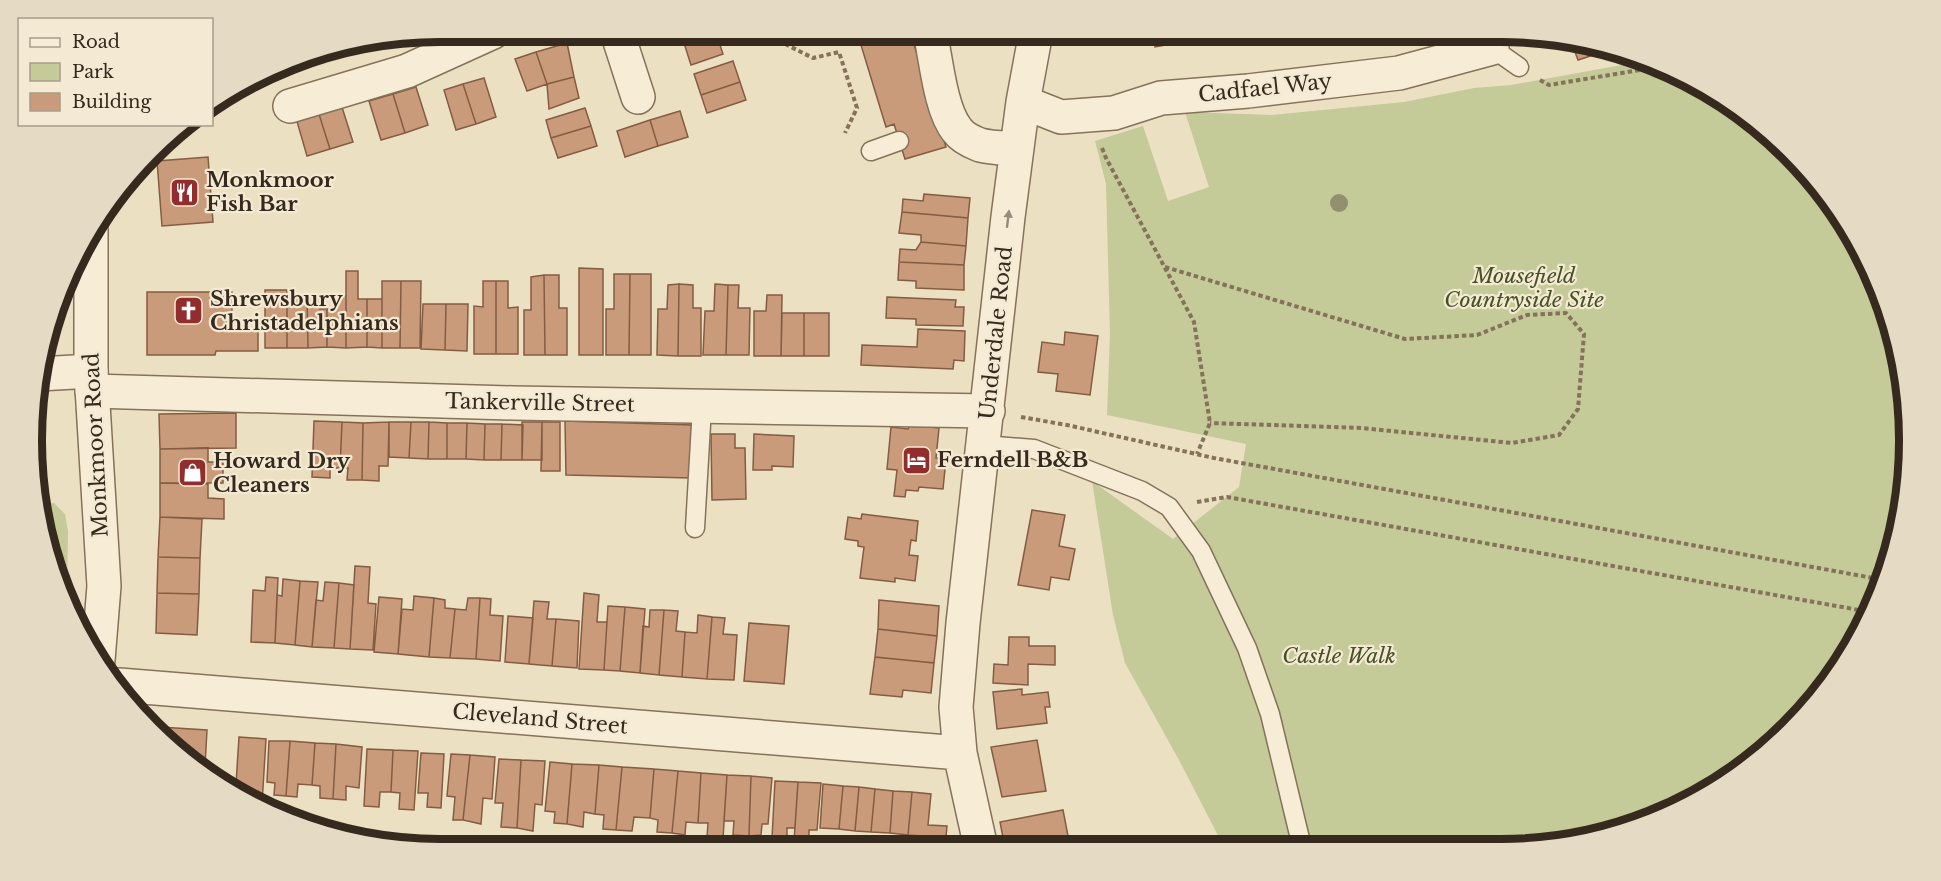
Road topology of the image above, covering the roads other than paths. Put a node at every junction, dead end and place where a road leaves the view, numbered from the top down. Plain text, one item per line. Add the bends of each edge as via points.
1 (472, 42) edge
2 (620, 42) edge
3 (932, 42) edge
4 (1034, 42) edge
5 (1486, 42) edge
6 (1494, 42) edge
7 (1519, 67) road end
8 (638, 97) dead end
9 (1023, 102) junction
10 (290, 106) dead end
11 (899, 141) dead end
12 (1017, 149) junction
13 (871, 151) dead end
14 (91, 249) edge
15 (48, 375) edge
16 (91, 381) junction
17 (702, 406) junction
18 (988, 411) junction
19 (984, 444) junction
20 (695, 528) dead end
21 (99, 646) edge
22 (126, 686) edge
23 (960, 753) junction
24 (979, 839) edge
25 (1300, 839) edge

1 - 10 street via 407,71
2 - 8 street
3 - 12 street via 946,124 980,145
4 - 9 street, Underdale Road
5 - 9 street, Cadfael Way via 1399,73 1161,98 1114,113 1061,117
6 - 7 lane
9 - 12 street, Underdale Road
11 - 13 lane
18 -> 12 street, Underdale Road
14 - 16 street, Monkmoor Road
15 - 16 street, Tankerville Street
16 - 17 street, Tankerville Street via 513,404
16 - 21 street, Monkmoor Road via 104,586
17 - 18 street, Tankerville Street
17 - 20 lane
18 - 19 street, Underdale Road
19 - 23 street, Underdale Road via 956,707
19 - 25 lane via 1034,449 1142,491 1169,507 1201,551 1247,648 1270,714
22 - 23 street, Cleveland Street
23 - 24 street, Underdale Road

